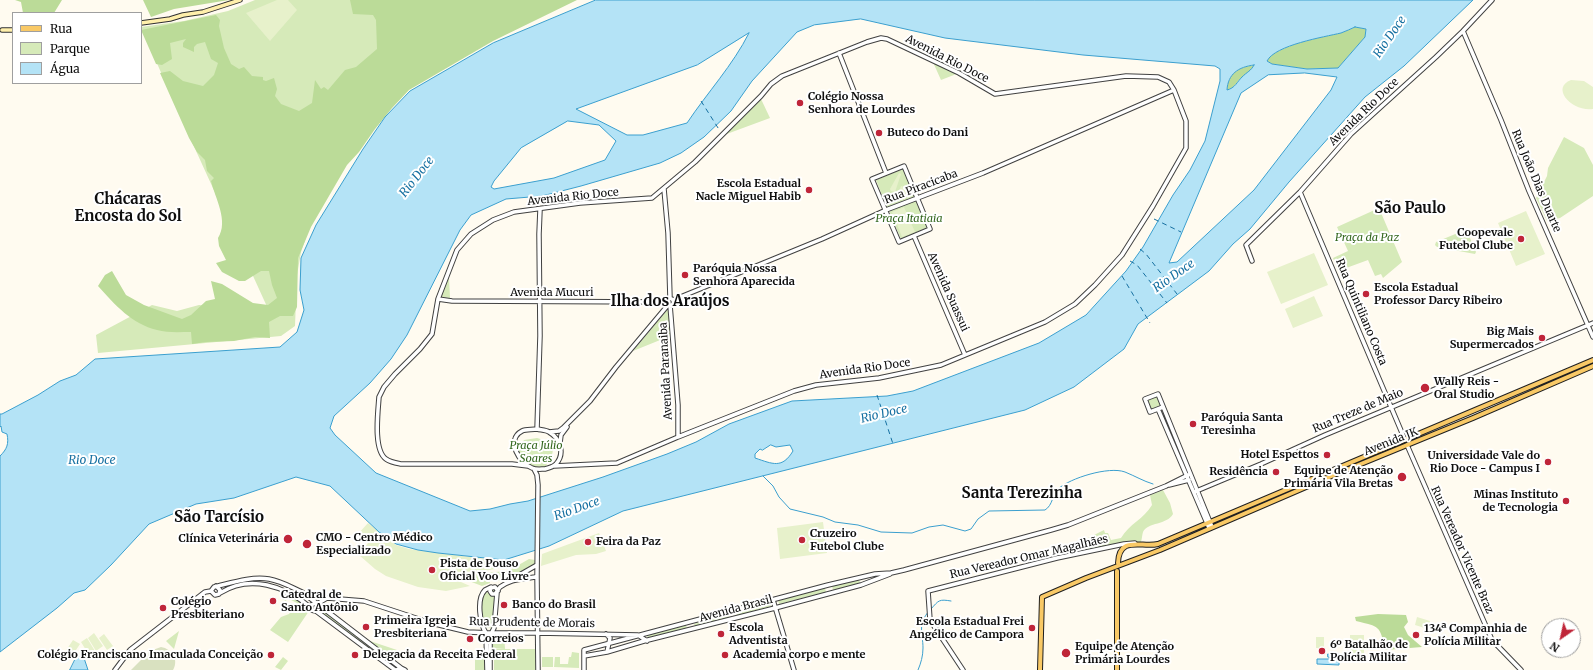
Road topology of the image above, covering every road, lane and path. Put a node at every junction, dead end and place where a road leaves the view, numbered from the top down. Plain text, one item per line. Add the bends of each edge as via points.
1 (240, 0) edge
2 (1492, 0) edge
3 (142, 23) edge
4 (1, 30) edge
5 (12, 30) edge
6 (1463, 31) junction
7 (839, 54) junction
8 (1174, 90) junction
9 (886, 173) junction
10 (664, 189) junction
11 (1300, 192) junction
12 (917, 198) junction
13 (540, 210) junction
14 (886, 210) junction
15 (914, 236) junction
16 (1252, 261) dead end
17 (438, 299) junction
18 (672, 299) junction
19 (539, 302) junction
20 (668, 304) junction
21 (1593, 323) edge
22 (1588, 325) junction
23 (1593, 337) edge
24 (965, 355) junction
25 (1593, 360) edge
26 (1593, 366) edge
27 (1163, 407) junction
28 (1391, 407) junction
29 (1158, 409) junction
30 (576, 414) junction
31 (537, 429) junction
32 (549, 432) junction
33 (678, 437) junction
34 (1405, 440) junction
35 (560, 444) junction
36 (1407, 445) junction
37 (517, 455) junction
38 (560, 456) junction
39 (512, 464) junction
40 (581, 464) junction
41 (528, 466) junction
42 (554, 466) junction
43 (534, 469) junction
44 (544, 469) junction
45 (1188, 475) junction
46 (538, 480) junction
47 (1189, 480) junction
48 (1166, 486) junction
49 (1195, 491) junction
50 (1210, 525) junction
51 (1135, 543) junction
52 (1118, 563) dead end
53 (536, 567) junction
54 (1117, 571) dead end
55 (891, 573) junction
56 (522, 574) junction
57 (536, 577) junction
58 (858, 578) junction
59 (524, 579) junction
60 (861, 585) junction
61 (216, 586) junction
62 (493, 587) junction
63 (212, 591) junction
64 (497, 592) junction
65 (220, 593) junction
66 (773, 600) junction
67 (318, 604) junction
68 (310, 607) junction
69 (775, 608) junction
70 (316, 611) junction
71 (488, 633) junction
72 (537, 633) junction
73 (603, 634) junction
74 (638, 635) junction
75 (363, 638) junction
76 (646, 641) junction
77 (357, 642) junction
78 (609, 643) junction
79 (606, 652) junction
80 (584, 656) junction
81 (403, 669) edge
82 (115, 670) edge
83 (395, 670) edge
84 (488, 670) edge
85 (538, 670) edge
86 (584, 670) edge
87 (794, 670) edge
88 (963, 670) edge
89 (1040, 670) edge
90 (1117, 670) edge
91 (1521, 670) edge

1 - 3 main road via 203,12
2 - 6 street, Avenida Rio Doce
4 - 5 main road
6 - 11 street, Avenida Rio Doce via 1351,134
6 - 22 street, Rua João Dias Duarte
7 - 8 street, Avenida Rio Doce via 867,42 887,39 959,73 995,94 1126,76 1158,77 1169,82
7 - 9 street
7 - 10 street, Avenida Rio Doce via 782,76 771,84 695,162
8 - 12 street, Rua Piracicaba via 1033,152
8 - 24 street, Avenida Rio Doce via 1186,121 1186,148 1154,206 1122,255 1075,304 1045,322
9 - 12 street via 904,166
9 - 14 street via 872,179
10 - 13 street, Avenida Rio Doce via 652,198 580,203
10 - 18 street
11 - 16 street, Avenida Rio Doce via 1246,244
11 - 28 street, Rua Quintiliano Costa
12 - 14 street, Rua Piracicaba
12 - 15 street via 930,229
13 - 17 street, Avenida Rio Doce via 514,212 493,220 470,234 458,250
13 - 19 street
14 - 15 street via 899,242
14 - 18 street, Rua Piracicaba via 822,239
15 - 24 street, Avenida Suassui
17 - 19 street, Avenida Mucuri
17 - 39 street, Avenida Rio Doce via 432,334 395,374 379,397 380,451 386,459 401,464
18 - 20 street via 668,299
19 - 20 street, Avenida Mucuri
19 - 31 street
20 - 30 street via 590,401
20 - 33 street, Avenida Paranaiba via 678,405
21 - 22 street, Rua Treze de Maio
22 - 23 street, Rua João Dias Duarte
22 - 28 street, Rua Treze de Maio
24 - 33 street, Avenida Rio Doce via 942,365 879,378 794,390
25 - 34 main road, Avenida JK
26 - 36 main road, Avenida JK
27 - 29 street
27 - 29 street via 1158,394 1145,399 1150,412
27 - 45 street
28 - 34 street, Rua Quintiliano Costa
28 - 49 street, Rua Treze de Maio
29 - 45 street
30 - 32 street via 561,430
30 - 35 street via 563,432
31 - 32 street
31 - 37 street via 525,430 518,435 515,442
32 - 35 street
33 - 40 street, Avenida Rio Doce via 617,463
34 - 50 main road, Avenida JK
35 - 38 street
36 - 50 main road, Avenida JK
36 - 91 street, Rua Vereador Vicente Braz via 1492,640
37 - 39 street
37 - 41 street
38 - 40 street, Avenida Rio Doce via 565,464
38 - 42 street
39 - 41 street, Avenida Rio Doce
40 - 42 street, Avenida Rio Doce
41 - 43 street
42 - 44 street
43 - 44 street
43 - 46 street
44 - 46 street
45 - 47 street
45 - 48 street
45 - 49 street
46 - 53 street
47 - 48 street
47 - 49 street
48 - 55 street via 1068,525
49 - 50 street
50 - 51 main road, Avenida JK via 1158,544 1148,546
50 - 89 main road, Avenida JK via 1130,562 1042,597
51 - 52 main road via 1122,550
51 - 88 street, Rua Vereador Omar Magalhães via 1057,558 928,591 930,620
53 - 56 street
53 - 57 street
54 - 90 main road
55 - 58 street
55 - 60 street, Avenida Brasil
56 - 59 street via 521,577
56 - 62 street
57 - 59 street
57 - 72 street
58 - 60 street via 862,581
58 - 66 street
59 - 64 street via 518,578 507,583
60 - 69 street, Avenida Brasil
61 - 63 street
61 - 65 street
61 - 67 street via 234,581 270,579 302,592
62 - 64 street via 497,588
62 - 64 street via 491,593 494,595
62 - 71 street via 484,590 480,597 482,625
63 - 65 street via 215,595
63 - 82 street via 205,592 143,639 130,650
64 - 71 street via 494,628
65 - 68 street via 239,585 272,586 292,594
66 - 69 street
66 - 74 street
67 - 68 street via 312,604
67 - 70 street
67 - 71 street, Rua Prudente de Morais via 327,598 371,602 431,623 468,632
67 - 75 street
68 - 70 street via 312,611
69 - 76 street, Avenida Brasil
69 - 87 street
70 - 77 street
71 - 72 street, Rua Prudente de Morais
71 - 84 street
72 - 73 street, Rua Prudente de Morais
72 - 85 street
73 - 74 street, Rua Prudente de Morais
73 - 78 street via 609,636
74 - 76 street
74 - 78 street
75 - 77 street
75 - 81 street
76 - 79 street, Avenida Brasil
77 - 83 street
78 - 79 street
78 - 80 street via 584,650
79 - 80 street, Avenida Brasil
80 - 86 street
81 - 83 street

